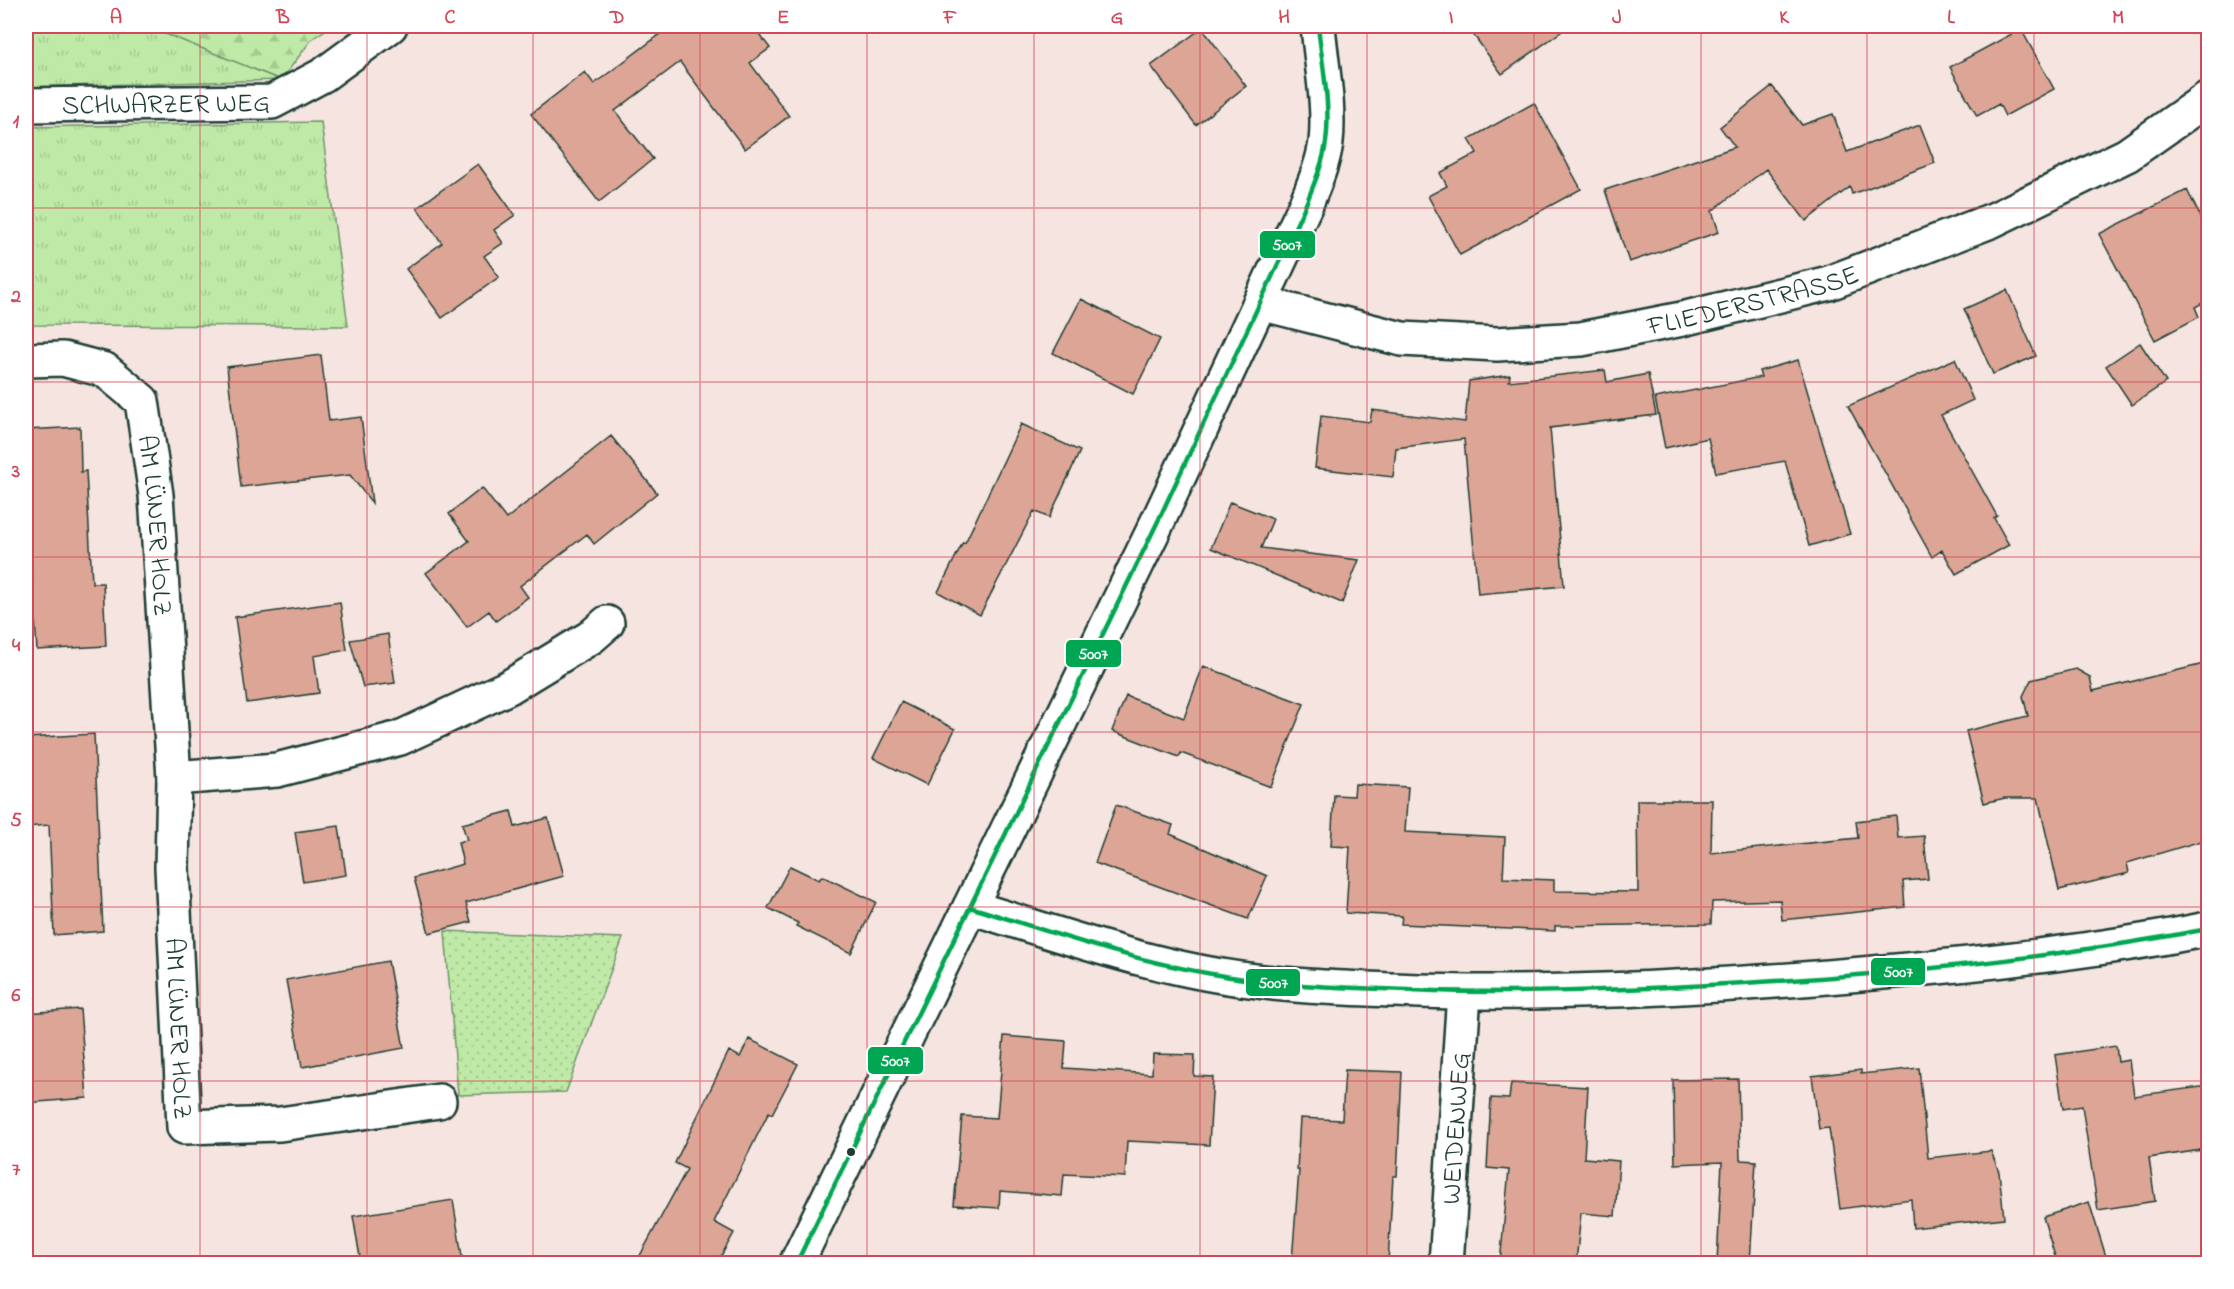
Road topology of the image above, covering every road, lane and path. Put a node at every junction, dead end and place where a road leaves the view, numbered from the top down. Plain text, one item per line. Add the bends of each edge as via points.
1 (390, 26) edge
2 (1318, 26) edge
3 (2208, 98) edge
4 (26, 105) edge
5 (1260, 303) junction
6 (26, 360) edge
7 (607, 623) dead end
8 (174, 778) junction
9 (970, 908) junction
10 (2208, 929) edge
11 (1464, 993) junction
12 (439, 1101) dead end
13 (796, 1263) edge
14 (1446, 1263) edge

1 - 4 street, SCHWARZER WEG via 323,75 272,102
2 - 5 street via 1326,114 1320,171
3 - 5 street, FLIEDERSTRASSE via 2127,155 1993,220 1829,283 1682,319 1581,339 1485,343 1402,339
5 - 9 street
6 - 8 street, AM LÜNER HOLZ via 63,360 105,370 142,401 156,495
7 - 8 street via 509,687 400,738 277,770
8 - 12 street, AM LÜNER HOLZ via 171,867 184,1127 280,1124
9 - 11 street via 1157,964 1208,973 1328,987
9 - 13 street
10 - 11 street via 2057,954 1925,969 1717,986
11 - 14 street, WEIDENWEG

